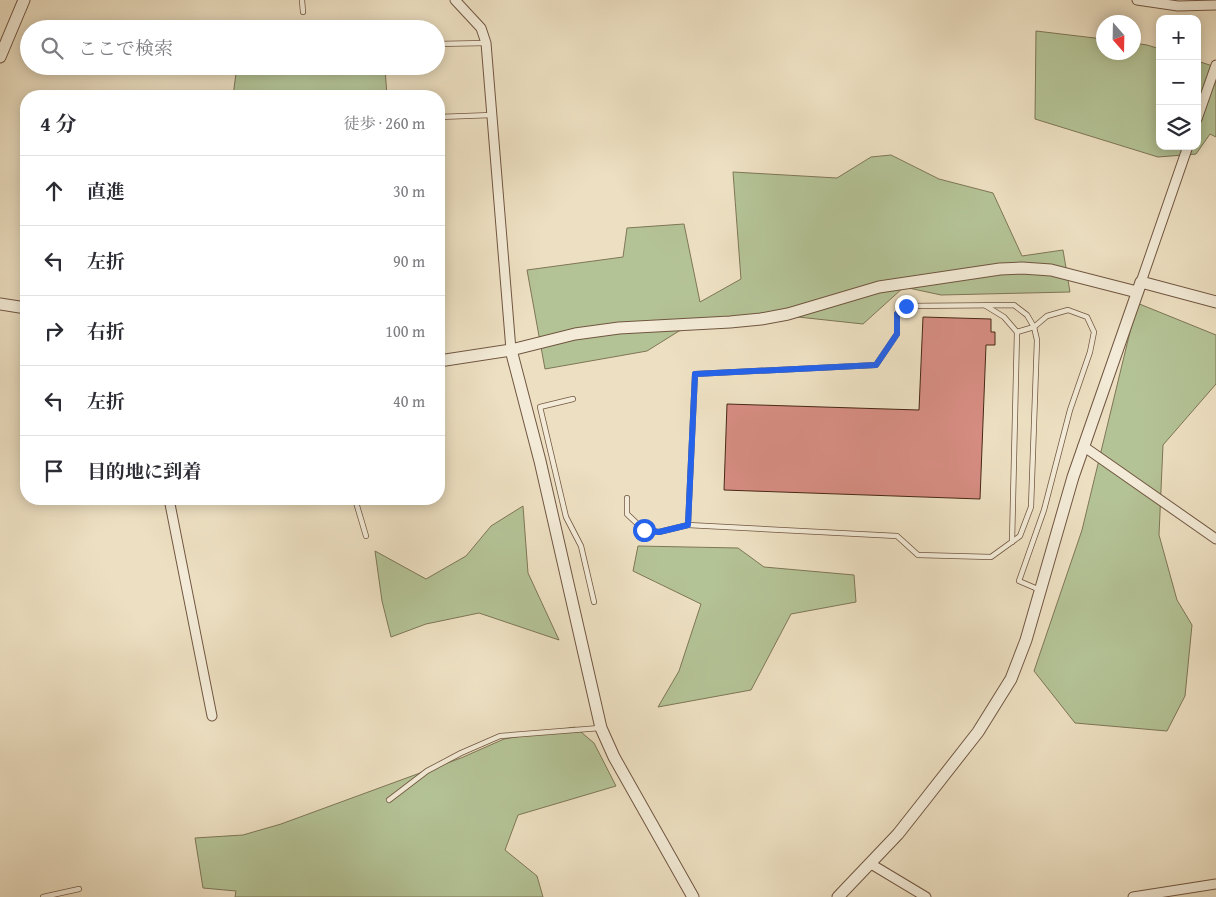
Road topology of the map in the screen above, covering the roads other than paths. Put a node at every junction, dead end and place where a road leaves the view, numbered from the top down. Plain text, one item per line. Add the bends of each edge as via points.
1 (24, 0) edge
2 (302, 0) edge
3 (455, 0) edge
4 (1137, 0) edge
5 (1216, 5) edge
6 (303, 12) dead end
7 (486, 43) junction
8 (445, 44) edge
9 (0, 57) edge
10 (1216, 65) edge
11 (1201, 108) edge
12 (493, 115) junction
13 (445, 117) edge
14 (1187, 150) edge
15 (1139, 287) junction
16 (1216, 302) edge
17 (0, 304) edge
18 (985, 305) junction
19 (20, 307) edge
20 (1034, 327) junction
21 (1017, 332) junction
22 (511, 350) junction
23 (445, 360) edge
24 (573, 400) dead end
25 (1083, 446) junction
26 (627, 498) dead end
27 (170, 505) edge
28 (357, 505) edge
29 (688, 525) junction
30 (366, 536) dead end
31 (1216, 539) edge
32 (1012, 542) junction
33 (1040, 590) junction
34 (594, 602) dead end
35 (212, 716) dead end
36 (601, 728) junction
37 (389, 800) dead end
38 (871, 864) junction
39 (1216, 884) edge
40 (80, 890) dead end
41 (841, 896) edge
42 (42, 897) edge
43 (693, 897) edge
44 (926, 897) edge
45 (1133, 897) edge

1 - 9 street
2 - 6 lane
3 - 7 street via 481,28
4 - 5 street via 1178,6
7 - 8 lane
7 - 12 street
10 - 11 street
12 - 13 lane
12 - 22 street
14 - 15 street
15 - 16 street
15 - 22 street via 1051,270 1000,269 879,287 761,319 618,328 575,334
15 - 25 street
17 - 19 street
18 - 20 lane via 1014,305 1027,315
18 - 21 lane via 1004,317
18 - 29 lane via 906,306 897,314 897,334 876,365 695,374
20 - 21 lane
20 - 32 lane via 1037,340 1032,507 1020,536
20 - 33 lane via 1047,316 1068,310 1087,317 1094,332 1044,510 1019,581
21 - 32 lane
22 - 23 street
22 - 36 street via 540,461
24 - 34 lane via 540,407 566,517 581,546
25 - 31 street
25 - 33 street
26 - 29 lane via 627,514 644,530 659,532
27 - 35 street
28 - 30 lane
29 - 32 lane via 897,536 918,555 991,557
33 - 38 street via 1011,679 992,712
36 - 37 lane via 500,736 428,771
36 - 43 street
38 - 41 street
38 - 44 street
39 - 45 street
40 - 42 lane

